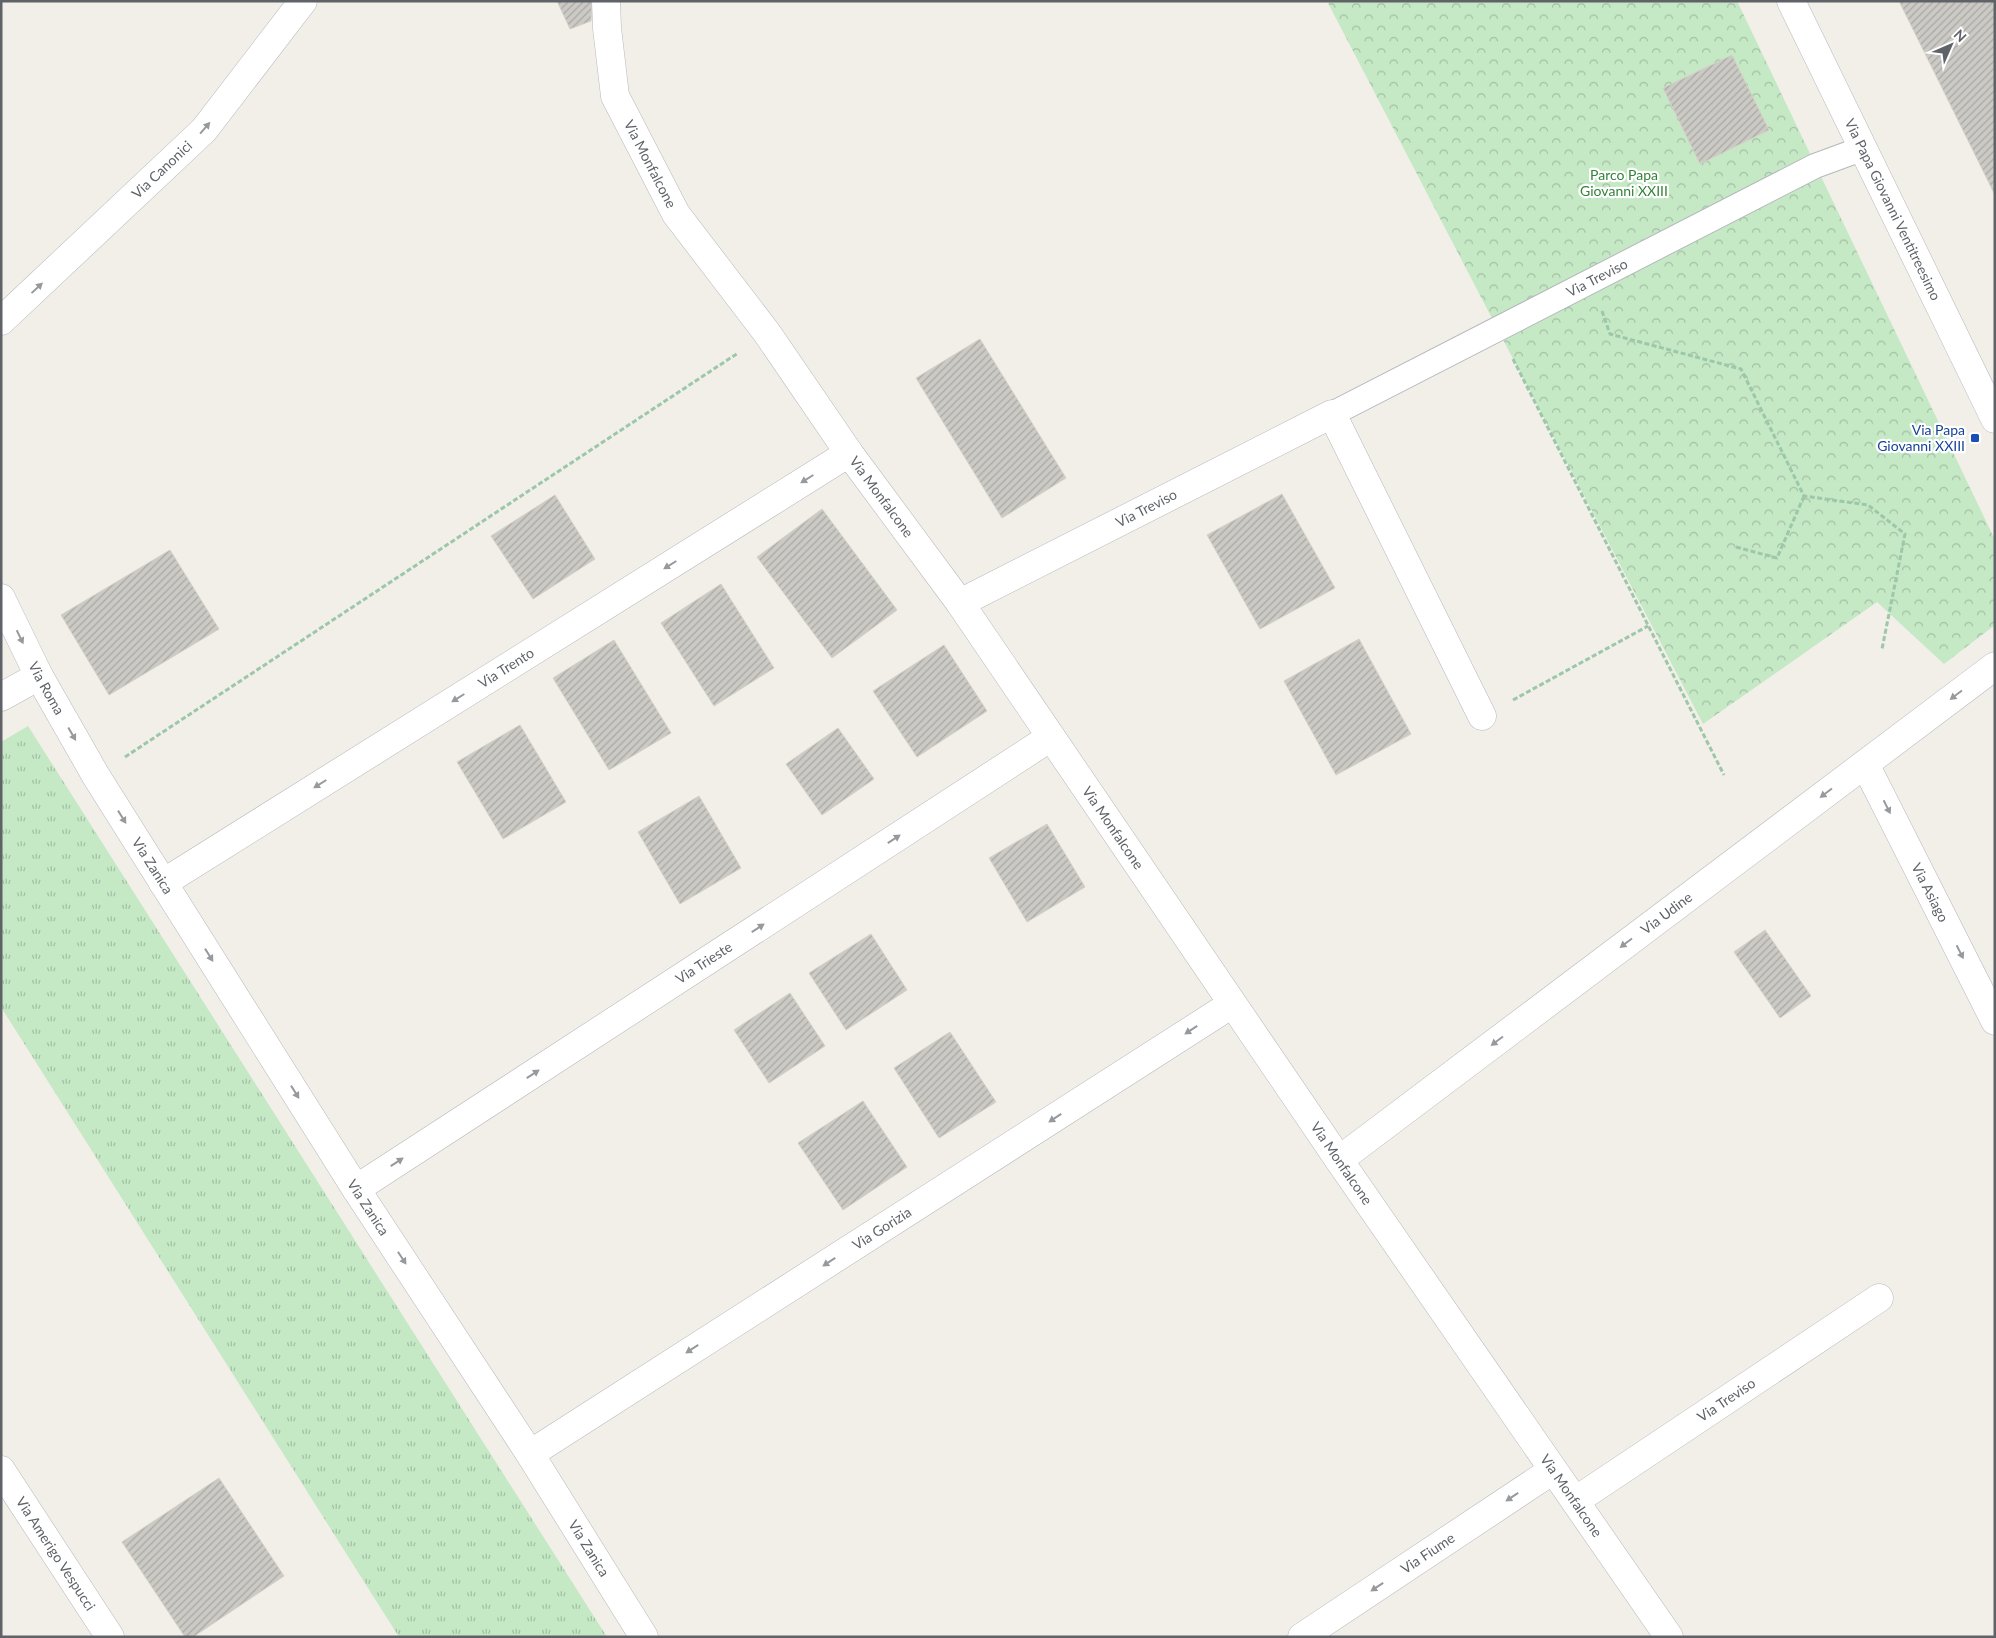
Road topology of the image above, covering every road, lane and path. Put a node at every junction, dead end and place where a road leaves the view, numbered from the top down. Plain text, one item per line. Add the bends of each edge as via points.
1 (303, 1) edge
2 (606, 1) edge
3 (1792, 1) edge
4 (1864, 148) junction
5 (1592, 282) junction
6 (1, 321) edge
7 (1498, 329) junction
8 (767, 333) junction
9 (1332, 414) junction
10 (1995, 419) edge
11 (849, 453) junction
12 (1804, 496) junction
13 (1736, 547) dead end
14 (1, 598) edge
15 (960, 603) junction
16 (1648, 626) junction
17 (1882, 649) dead end
18 (1995, 666) edge
19 (39, 676) junction
20 (1, 698) edge
21 (1482, 716) joint
22 (1051, 737) junction
23 (1865, 764) junction
24 (1724, 775) dead end
25 (96, 776) junction
26 (164, 883) junction
27 (1232, 1004) junction
28 (1995, 1021) edge
29 (1339, 1160) junction
30 (356, 1189) junction
31 (1879, 1298) dead end
32 (530, 1454) junction
33 (1, 1470) edge
34 (1553, 1470) junction
35 (1575, 1502) junction
36 (110, 1637) edge
37 (644, 1637) edge
38 (1302, 1637) edge
39 (1669, 1637) edge

6 -> 1 street, Via Canonici via 204,130
2 - 8 street, Via Monfalcone via 615,96 676,214
3 - 4 street, Via Papa Giovanni Ventitreesimo
4 - 5 street, Via Treviso via 1816,166
4 - 10 street, Via Papa Giovanni Ventitreesimo
5 - 7 street, Via Treviso
5 - 12 path via 1610,334 1741,369
7 - 9 street, Via Treviso
7 - 16 path
8 - 11 street, Via Monfalcone
8 - 25 path
9 - 15 street, Via Treviso
9 - 21 street
11 - 15 street, Via Monfalcone
11 -> 26 street, Via Trento
12 - 13 path via 1777,558
12 - 17 path via 1868,505 1905,534
14 -> 19 street, Via Roma
15 - 22 street, Via Monfalcone
16 - 21 path
16 - 24 path
18 -> 23 street, Via Udine
19 - 20 street
19 -> 25 street, Via Roma
22 - 27 street, Via Monfalcone
30 -> 22 street, Via Trieste
23 -> 28 street, Via Asiago
23 -> 29 street, Via Udine
25 -> 26 street, Via Zanica
26 -> 30 street, Via Zanica
27 - 29 street, Via Monfalcone
27 -> 32 street, Via Gorizia
29 - 34 street, Via Monfalcone
30 -> 32 street, Via Zanica
31 - 35 street, Via Treviso
32 - 37 street, Via Zanica
33 - 36 street, Via Amerigo Vespucci
34 - 35 street, Via Monfalcone
34 -> 38 street, Via Fiume
35 - 39 street, Via Monfalcone

